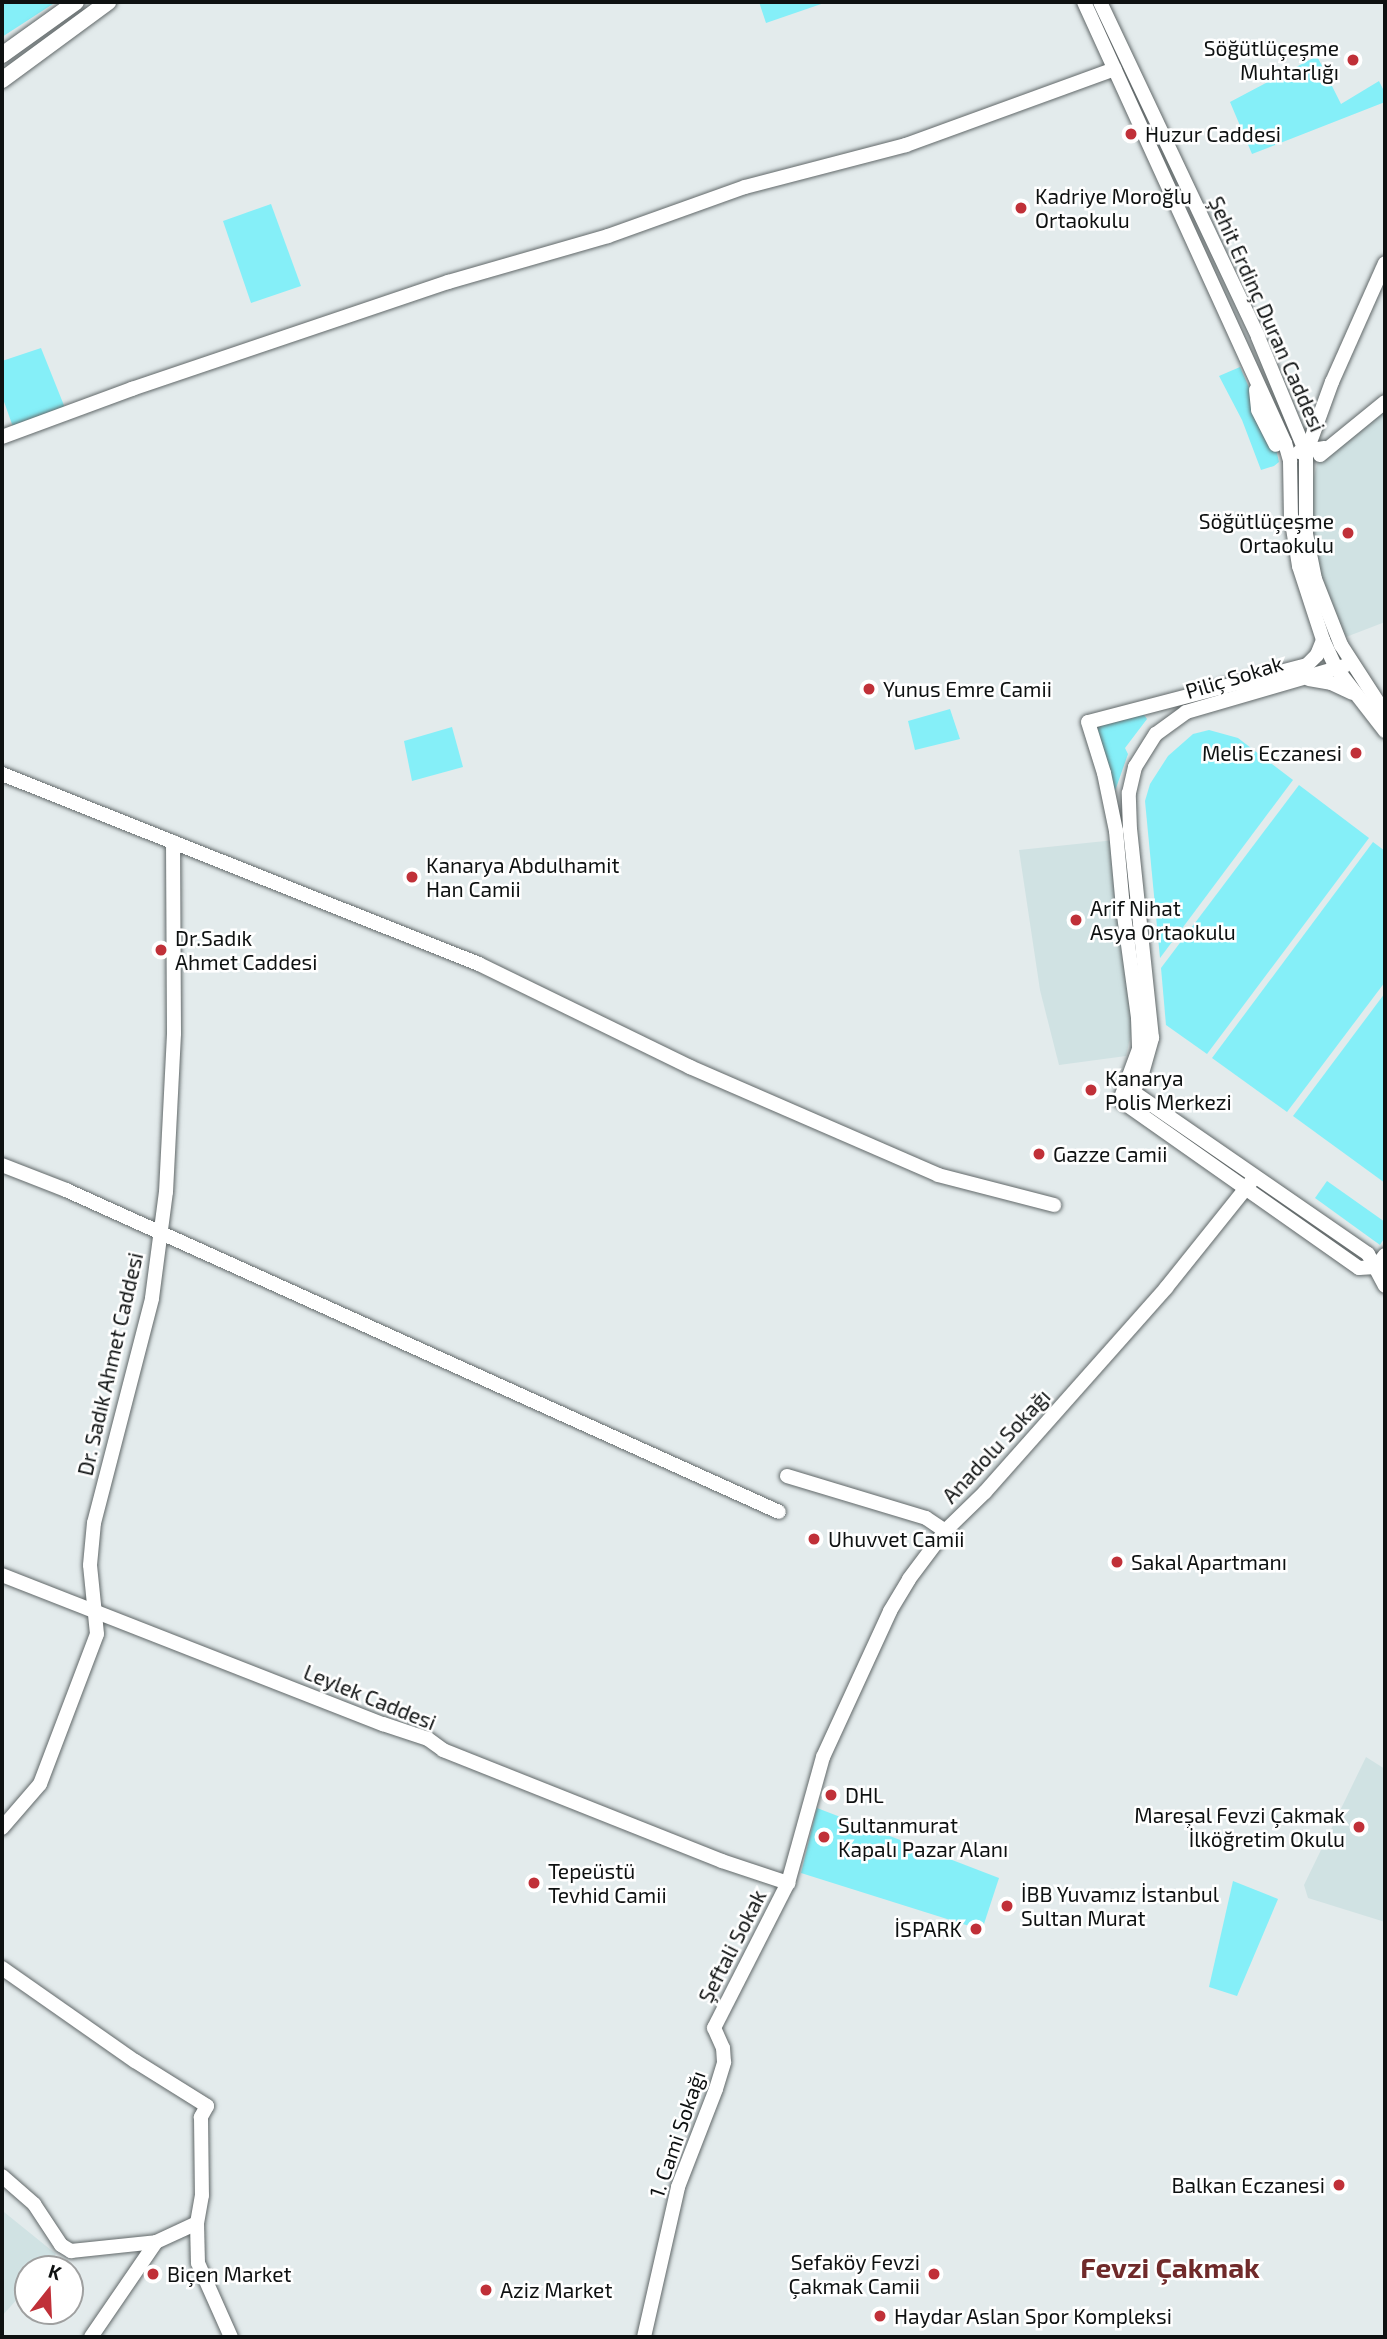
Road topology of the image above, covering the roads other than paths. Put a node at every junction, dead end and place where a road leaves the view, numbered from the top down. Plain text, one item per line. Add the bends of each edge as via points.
1 (76, 2) edge
2 (108, 2) edge
3 (1084, 2) edge
4 (1100, 2) edge
5 (2, 55) edge
6 (1115, 69) junction
7 (2, 80) edge
8 (1385, 263) edge
9 (1385, 402) edge
10 (1321, 412) junction
11 (1290, 414) junction
12 (1299, 434) junction
13 (2, 437) edge
14 (1325, 448) junction
15 (1287, 450) junction
16 (1306, 453) junction
17 (1307, 474) junction
18 (1290, 493) junction
19 (1323, 640) junction
20 (1340, 645) junction
21 (1351, 665) junction
22 (1335, 668) junction
23 (1303, 678) junction
24 (1249, 687) junction
25 (1364, 695) junction
26 (1385, 713) edge
27 (1385, 731) edge
28 (2, 774) edge
29 (173, 842) junction
30 (1126, 1096) junction
31 (2, 1166) edge
32 (1251, 1182) junction
33 (1054, 1205) dead end
34 (161, 1232) junction
35 (1385, 1255) edge
36 (1376, 1267) junction
37 (1385, 1286) edge
38 (787, 1476) dead end
39 (779, 1512) dead end
40 (945, 1531) junction
41 (2, 1575) edge
42 (94, 1610) junction
43 (2, 1828) edge
44 (788, 1883) junction
45 (2, 1968) edge
46 (714, 2028) joint
47 (2, 2176) edge
48 (197, 2223) junction
49 (156, 2242) junction
50 (91, 2337) edge
51 (231, 2337) edge
52 (645, 2337) edge

1 - 5 main road
2 - 7 main road
3 - 6 street, Şehit Erdinç Duran Caddesi
4 - 11 street, Şehit Erdinç Duran Caddesi
6 - 13 street via 906,145 734,190 608,236 448,282
6 - 15 street, Şehit Erdinç Duran Caddesi
8 - 10 street
9 - 14 street
10 - 11 street via 1306,422
10 - 16 street
11 - 12 street, Şehit Erdinç Duran Caddesi
12 - 15 street
12 - 16 street, Şehit Erdinç Duran Caddesi
14 - 16 street
14 - 17 street
15 - 16 street
15 - 18 street, Şehit Erdinç Duran Caddesi
16 - 17 street
16 - 18 street
17 - 20 street via 1304,503 1309,558
18 - 19 street, Şehit Erdinç Duran Caddesi via 1299,566
19 - 22 street, Şehit Erdinç Duran Caddesi
19 - 24 street via 1307,665
20 - 21 street
20 - 22 street
21 - 22 street, Piliç Sokak
21 - 25 street
22 - 23 street, Piliç Sokak
22 - 25 street, Şehit Erdinç Duran Caddesi
23 - 24 street, Piliç Sokak
23 - 25 street
24 - 30 street, Piliç Sokak via 1186,712 1156,734 1135,767 1129,793 1129,830 1152,1038 1141,1077
24 - 30 street via 1088,722 1116,831 1138,1018 1139,1049
25 - 26 street
25 - 27 street
28 - 29 street
29 - 33 street via 479,964 690,1067 938,1175
29 - 34 street, Dr. Sadık Ahmet Caddesi via 174,1033
30 - 32 street
31 - 34 street
32 - 36 street via 1359,1268
32 - 40 street, Anadolu Sokağı via 1166,1288
34 - 39 street
34 - 42 street, Dr. Sadık Ahmet Caddesi via 152,1298 94,1523 90,1565
35 - 36 street
36 - 37 street
38 - 40 street via 926,1518
40 - 44 street, Anadolu Sokağı via 890,1611 837,1723 817,1775
41 - 42 street, Leylek Caddesi
42 - 43 street, Dr. Sadık Ahmet Caddesi via 97,1634 40,1784
42 - 44 street, Leylek Caddesi via 428,1739 443,1750 722,1861
44 - 46 street, Şeftali Sokak
45 - 48 street via 207,2106 201,2117 202,2195
46 - 52 street, 1. Cami Sokağı via 724,2062 678,2188
47 - 49 street via 34,2204 61,2245 71,2250
48 - 49 street
48 - 51 street via 198,2263
49 - 50 street

